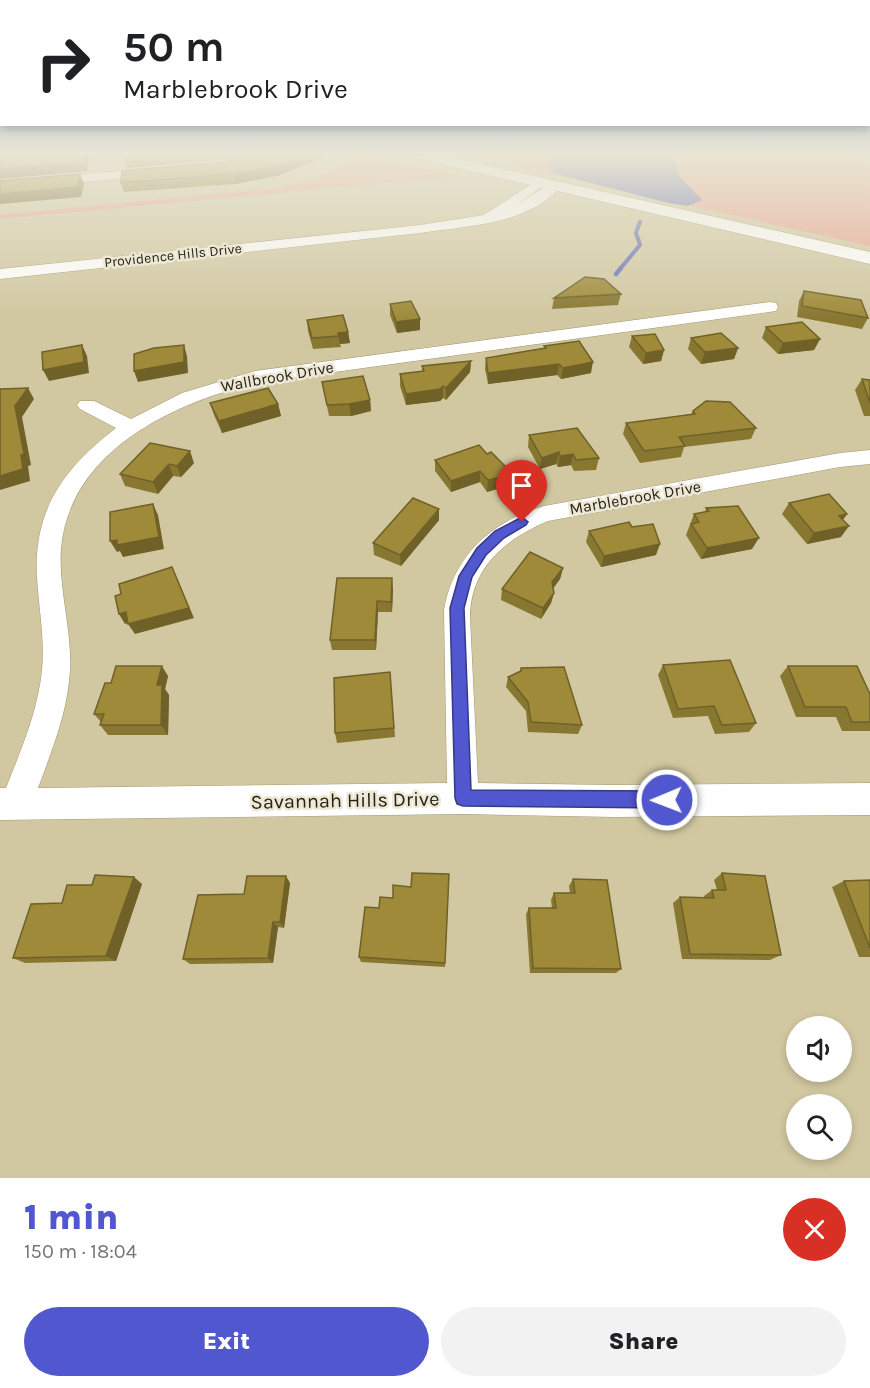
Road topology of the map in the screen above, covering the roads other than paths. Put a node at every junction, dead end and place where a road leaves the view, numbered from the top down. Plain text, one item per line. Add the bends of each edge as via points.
1 (504, 210) edge
2 (657, 210) edge
3 (870, 258) edge
4 (0, 273) edge
5 (770, 307) dead end
6 (87, 405) dead end
7 (129, 426) junction
8 (870, 457) edge
9 (463, 798) junction
10 (870, 800) edge
11 (8, 804) edge

1 - 4 street, Providence Hills Drive via 488,219 409,230
2 - 3 street
5 - 7 street, Wallbrook Drive via 255,377 204,390
6 - 7 street
7 - 11 street, Wallbrook Drive via 88,464 66,492 51,530 56,672 49,707
8 - 9 street, Marblebrook Drive via 544,514 500,535 482,551 466,576 457,608
9 - 10 street, Savannah Hills Drive
9 - 11 street, Savannah Hills Drive

